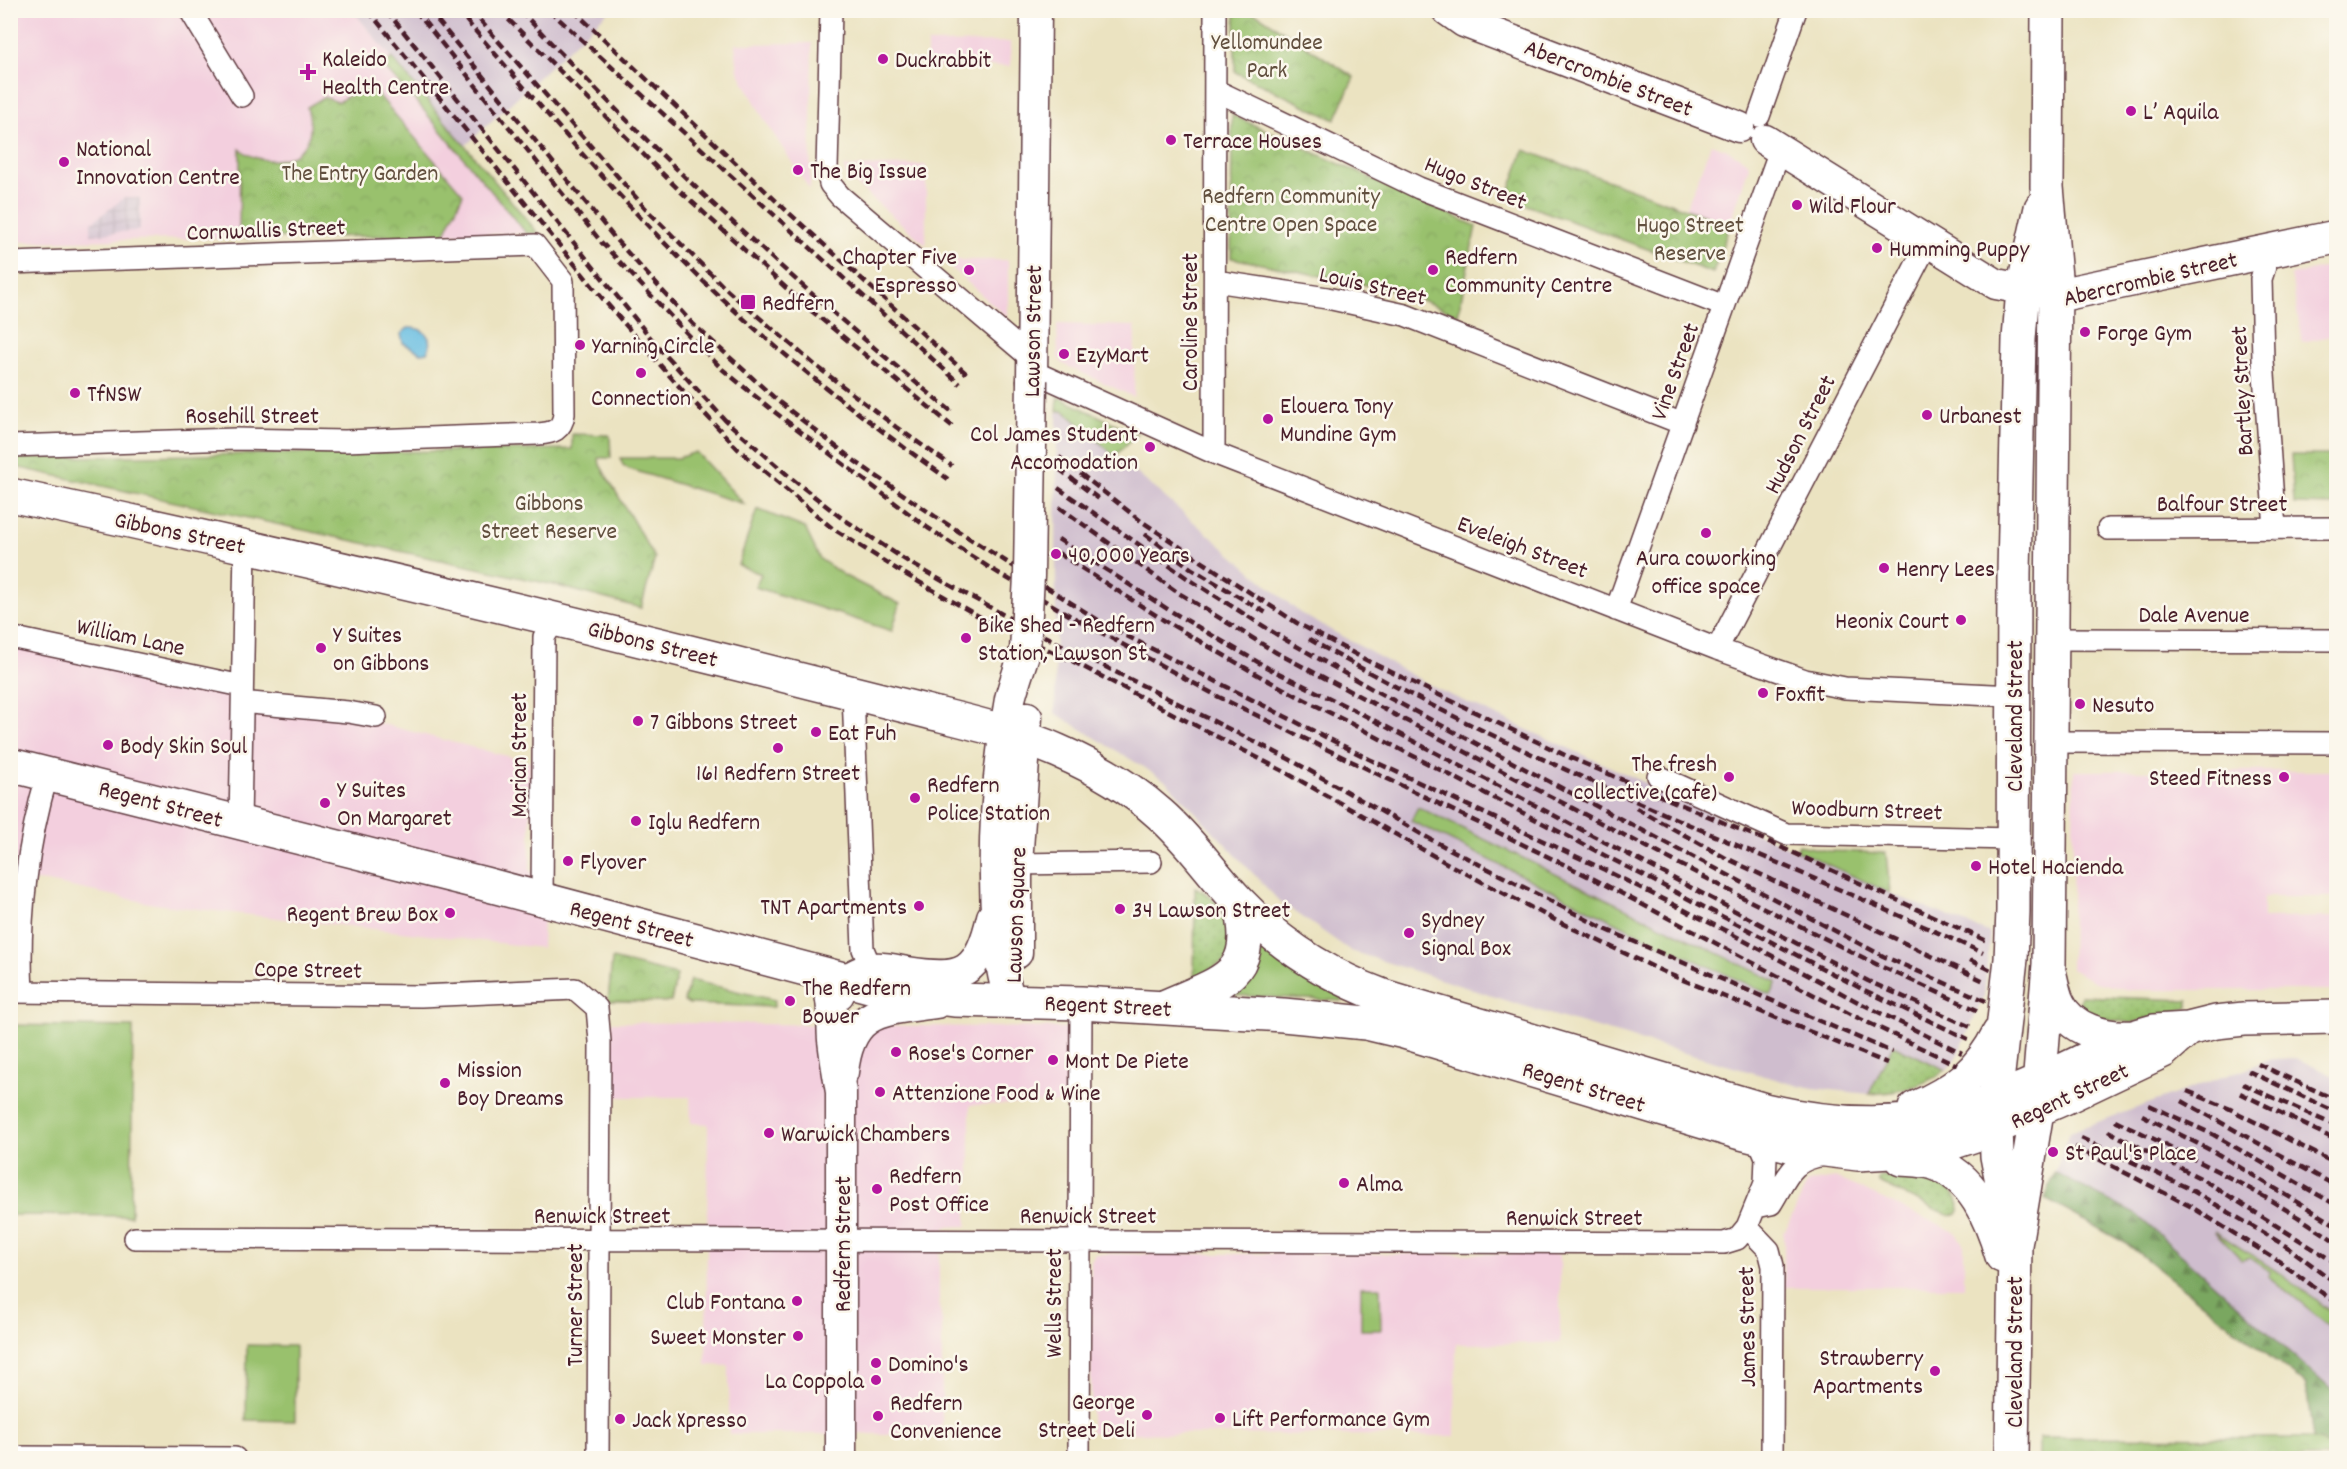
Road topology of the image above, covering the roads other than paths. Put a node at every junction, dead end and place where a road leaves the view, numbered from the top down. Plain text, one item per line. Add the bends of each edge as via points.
1 (190, 10) edge
2 (831, 10) edge
3 (1036, 10) edge
4 (1215, 10) edge
5 (1447, 10) edge
6 (1796, 10) edge
7 (2048, 10) edge
8 (1215, 90) junction
9 (242, 96) dead end
10 (1761, 133) junction
11 (2047, 187) junction
12 (2337, 237) edge
13 (1928, 243) junction
14 (2270, 251) junction
15 (10, 263) edge
16 (1215, 281) junction
17 (2023, 289) junction
18 (2054, 296) junction
19 (1724, 306) junction
20 (1032, 370) junction
21 (2018, 383) junction
22 (1683, 424) junction
23 (494, 436) joint
24 (10, 446) edge
25 (1214, 453) junction
26 (10, 495) edge
27 (2337, 528) edge
28 (2276, 529) junction
29 (2108, 530) dead end
30 (244, 545) junction
31 (1616, 610) junction
32 (562, 620) junction
33 (10, 637) edge
34 (2051, 639) junction
35 (2337, 640) edge
36 (1717, 649) junction
37 (854, 693) junction
38 (246, 694) junction
39 (2014, 696) junction
40 (376, 717) dead end
41 (1015, 735) junction
42 (2051, 742) junction
43 (2337, 743) edge
44 (10, 765) edge
45 (48, 773) junction
46 (1658, 776) dead end
47 (240, 824) junction
48 (2013, 839) junction
49 (1151, 862) dead end
50 (1017, 864) junction
51 (542, 899) junction
52 (995, 902) junction
53 (1240, 903) junction
54 (2049, 964) junction
55 (845, 974) junction
56 (16, 992) edge
57 (954, 1000) junction
58 (1011, 1000) junction
59 (1081, 1003) junction
60 (597, 1008) joint
61 (1162, 1008) junction
62 (2005, 1012) junction
63 (2337, 1017) edge
64 (2188, 1029) junction
65 (2133, 1037) junction
66 (841, 1092) junction
67 (2038, 1095) junction
68 (1995, 1114) junction
69 (1867, 1124) junction
70 (1758, 1138) junction
71 (1847, 1153) junction
72 (1756, 1207) junction
73 (1747, 1227) junction
74 (135, 1238) dead end
75 (1079, 1240) junction
76 (599, 1241) junction
77 (842, 1241) junction
78 (2014, 1245) junction
79 (2014, 1296) junction
80 (10, 1457) edge
81 (235, 1458) edge
82 (598, 1458) edge
83 (841, 1458) edge
84 (1079, 1458) edge
85 (1772, 1458) edge
86 (2012, 1458) edge

1 - 9 street
2 - 20 street, Eveleigh Street via 827,169 830,184
3 - 20 street, Lawson Street
4 - 8 street, Caroline Street
5 - 10 street, Abercrombie Street via 1464,22
6 - 10 street, Vine Street
7 - 11 main road, Cleveland Street
8 - 16 street, Caroline Street
8 - 19 street, Hugo Street via 1419,188
10 - 13 street, Abercrombie Street
10 - 19 street, Vine Street
11 - 17 main road, Cleveland Street
11 - 18 main road, Cleveland Street
12 - 14 main road, Abercrombie Street
13 - 17 street, Abercrombie Street via 1996,284
13 - 36 street, Hudson Street
14 - 18 main road, Abercrombie Street
14 - 28 street, Bartley Street via 2261,279
15 - 23 street, Cornwallis Street via 535,245 563,280 563,422 551,433
16 - 22 street, Louis Street via 1405,315
16 - 25 street, Caroline Street
17 - 21 main road, Cleveland Street
18 - 21 main road, Abercrombie Street
18 - 34 main road, Cleveland Street
19 - 22 street, Vine Street
20 - 25 street, Eveleigh Street
20 - 41 street, Lawson Street, bridge via 1025,651 1029,703
21 - 39 main road, Cleveland Street
22 - 31 street, Vine Street
23 - 24 street, Rosehill Street
25 - 31 street, Eveleigh Street
26 - 30 main road, Gibbons Street
27 - 28 street, Balfour Street
28 - 29 street, Balfour Street
30 - 32 main road, Gibbons Street
30 - 38 street
31 - 36 street, Eveleigh Street
32 - 37 main road, Gibbons Street
32 - 51 street, Marian Street via 551,626 544,637
33 - 38 street, William Lane
34 - 35 street, Dale Avenue
34 - 42 main road, Cleveland Street
36 - 39 street, Eveleigh Street via 1805,680 1845,688
37 - 41 main road, Gibbons Street
37 - 55 street via 863,949
38 - 40 street, William Lane
38 - 47 street
39 - 48 main road, Cleveland Street
41 - 50 street, Lawson Square
41 - 52 street, Lawson Square via 998,809
41 - 53 main road, Gibbons Street via 1097,769 1150,806 1181,834
42 - 43 street
42 - 54 main road, Cleveland Street
44 - 45 main road, Regent Street
45 - 47 main road, Regent Street
45 - 56 street via 26,886
46 - 48 street, Woodburn Street via 1786,834
47 - 51 main road, Regent Street
48 - 62 main road, Cleveland Street via 2013,911
49 - 50 street
50 - 58 street, Lawson Square via 1017,967
51 - 55 main road, Regent Street
52 - 55 street via 983,948 973,963 954,975 885,968
52 - 58 street, Lawson Square via 1002,968
53 - 61 main road via 1246,942 1236,968 1213,986
53 - 69 main road, Regent Street via 1311,962 1383,996 1765,1110
54 - 65 main road via 2058,1004 2071,1019 2089,1031
54 - 67 main road, Cleveland Street
55 - 57 main road, Regent Street via 892,992
55 - 66 street, Redfern Street via 833,1029
56 - 60 street, Cope Street via 421,996 574,989
57 - 58 main road, Regent Street
57 - 66 street via 889,1010 866,1020 847,1047
58 - 59 main road, Regent Street
59 - 61 main road, Regent Street
59 - 75 street, Wells Street
60 - 76 street, Turner Street
61 - 70 main road, Regent Street via 1283,1015 1384,1027
62 - 68 main road, Cleveland Street
62 - 69 main road via 1990,1049 1965,1080 1931,1101
63 - 64 main road, Regent Street via 2244,1019
64 - 65 main road, Regent Street
64 - 67 main road, Regent Street via 2163,1051
65 - 67 main road, Regent Street
66 - 77 street, Redfern Street
67 - 68 main road, Regent Street
67 - 78 main road, Cleveland Street
68 - 69 main road, Regent Street via 1943,1115
68 - 71 main road, Regent Street via 1940,1146 1889,1153
68 - 78 main road, Cleveland Street via 1999,1169
70 - 71 main road, Regent Street
70 - 72 street via 1767,1166 1766,1183
71 - 72 street via 1799,1162 1772,1203
71 - 79 main road via 1930,1162 1961,1179 1979,1202 1998,1244
72 - 73 street
73 - 75 street, Renwick Street via 1737,1239 1724,1243
73 - 85 street, James Street via 1769,1250 1773,1266
74 - 76 street, Renwick Street
75 - 77 street, Renwick Street
75 - 84 street, Wells Street
76 - 77 street, Renwick Street
76 - 82 street, Turner Street
77 - 83 street, Redfern Street
78 - 79 main road, Cleveland Street
79 - 86 main road, Cleveland Street
80 - 81 street

